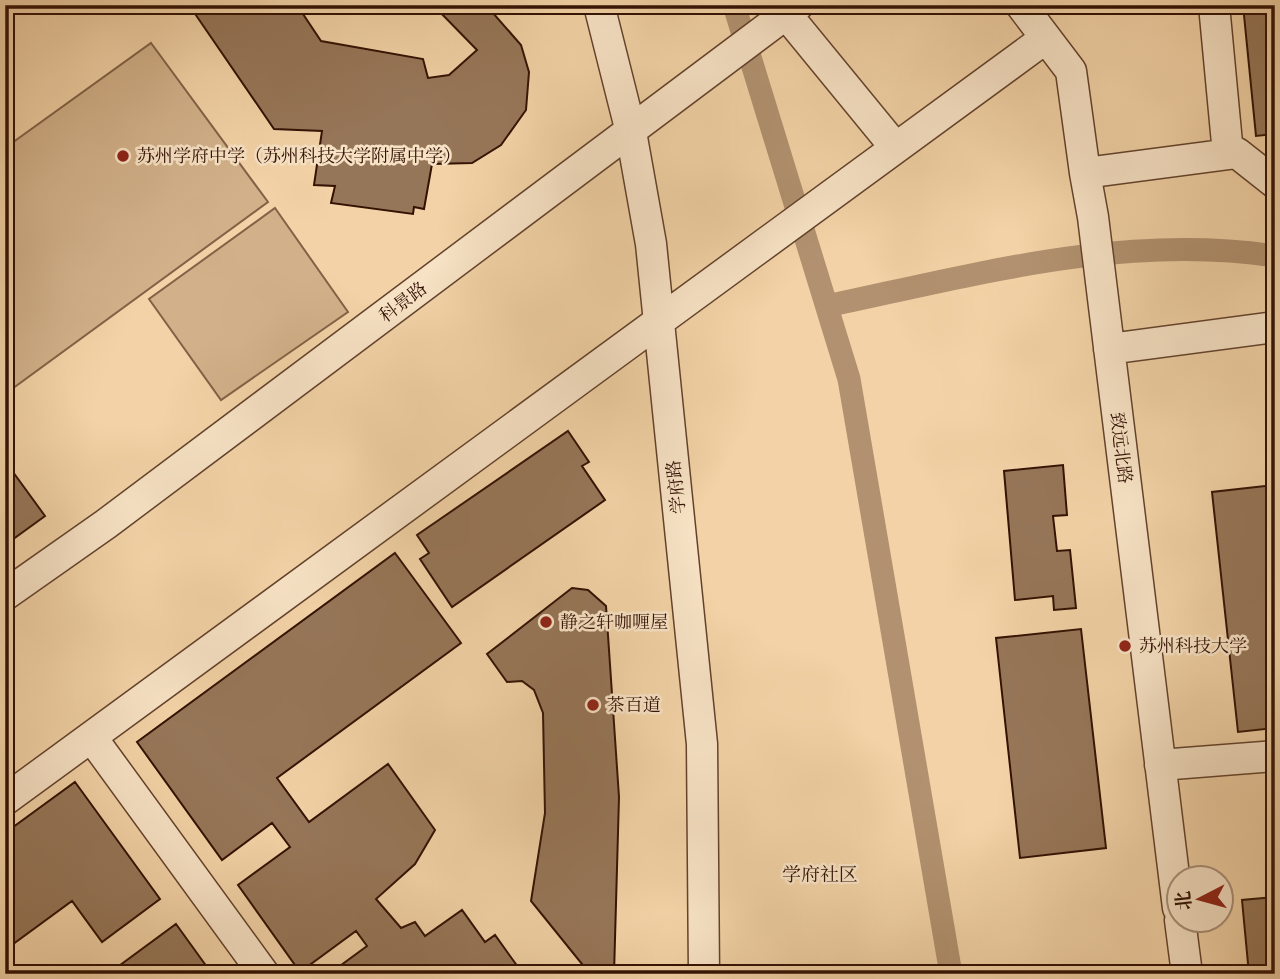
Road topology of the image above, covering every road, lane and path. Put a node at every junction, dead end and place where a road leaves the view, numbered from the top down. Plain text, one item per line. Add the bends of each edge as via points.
1 (600, 5) edge
2 (1021, 5) edge
3 (1214, 5) edge
4 (792, 10) edge
5 (1045, 37) junction
6 (631, 132) junction
7 (895, 147) junction
8 (1228, 154) junction
9 (1085, 173) junction
10 (1275, 183) edge
11 (659, 320) junction
12 (1275, 327) edge
13 (1109, 349) junction
14 (5, 595) edge
15 (92, 738) junction
16 (1275, 756) edge
17 (1160, 765) junction
18 (5, 800) edge
19 (1172, 864) edge
20 (1182, 934) edge
21 (264, 974) edge
22 (704, 974) edge
23 (1187, 974) edge

1 - 6 street, 学府路
2 - 5 street, 致远北路
3 - 8 street
4 - 6 street, 科景路
4 - 7 street
5 - 7 street
5 - 9 street, 致远北路 via 1071,71
6 - 11 street, 学府路
6 - 14 street, 科景路
7 - 11 street
8 - 9 street
8 - 10 street via 1237,153
9 - 13 street, 致远北路
11 - 15 street
11 - 22 street, 学府路 via 702,744
12 - 13 street
13 - 17 street, 致远北路
15 - 18 street
15 - 21 street
16 - 17 street
17 - 19 street, 致远北路
20 - 23 street

